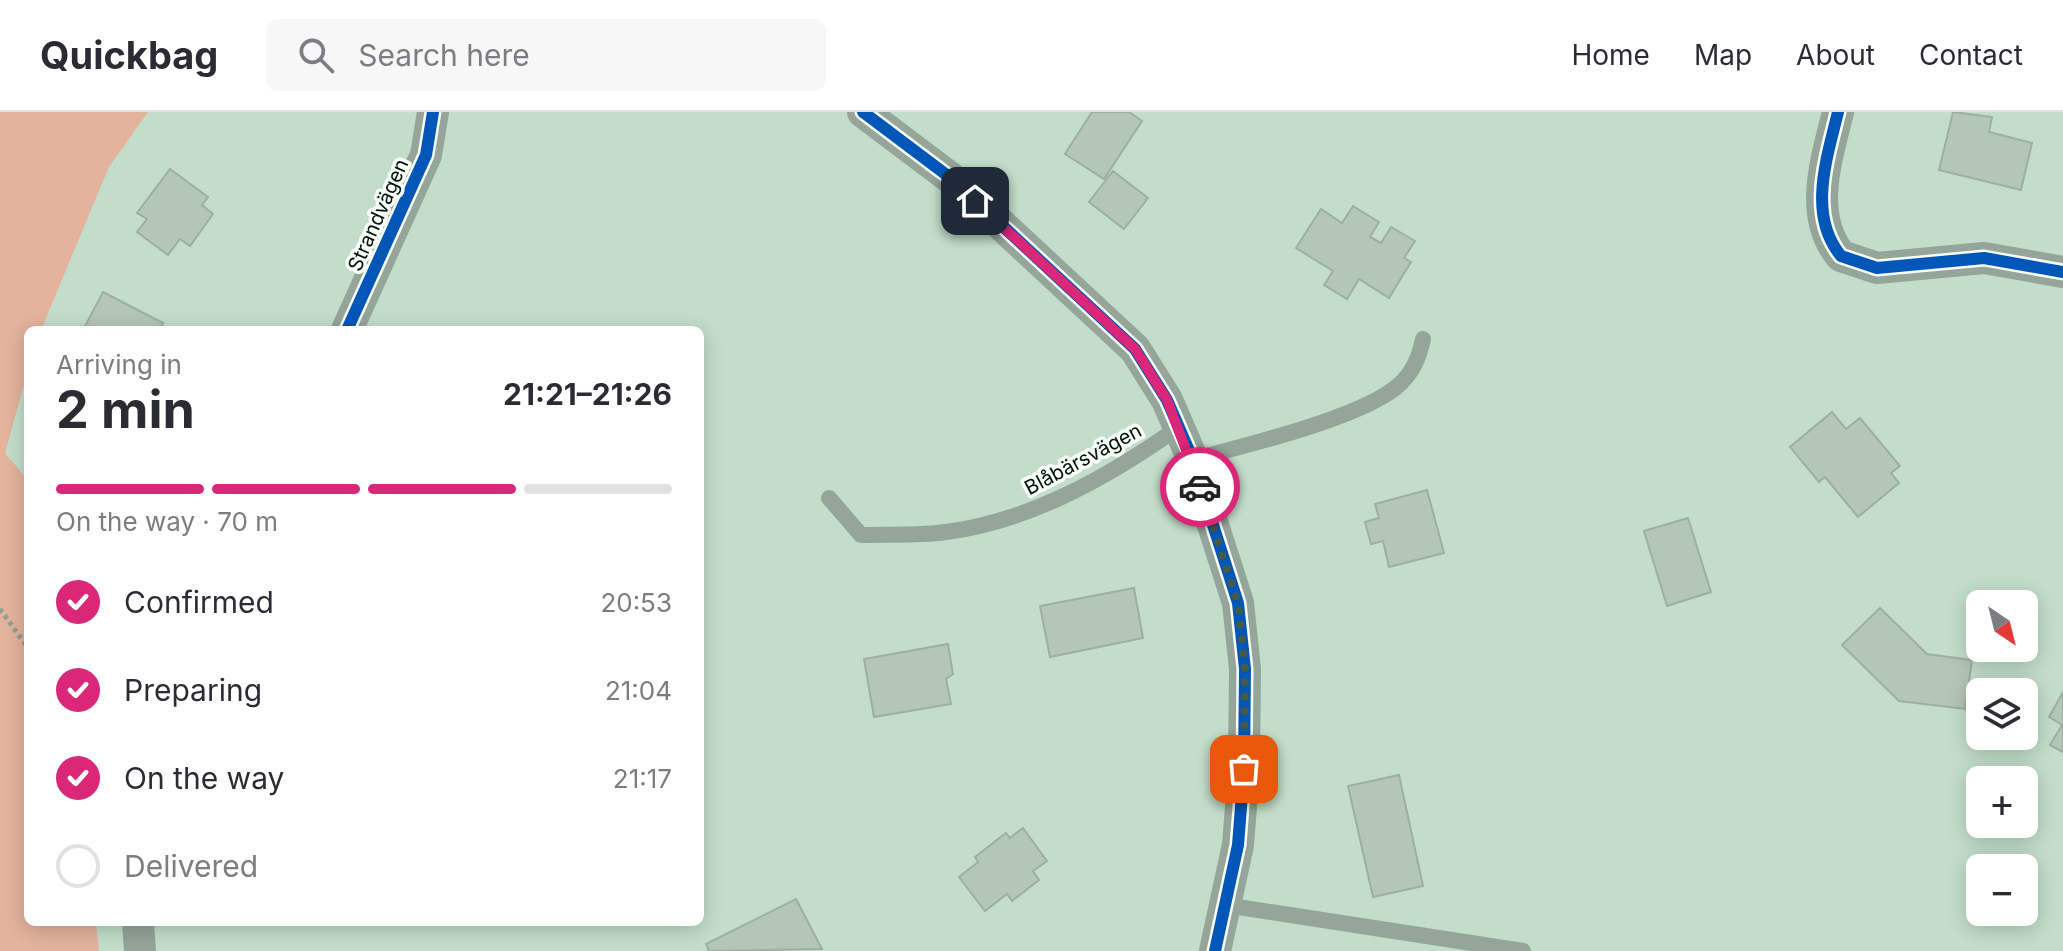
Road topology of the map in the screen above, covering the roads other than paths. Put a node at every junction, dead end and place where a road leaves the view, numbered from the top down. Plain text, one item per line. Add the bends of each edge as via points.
1 (433, 112) edge
2 (863, 112) edge
3 (1838, 112) edge
4 (2063, 272) edge
5 (349, 326) edge
6 (1423, 339) dead end
7 (1179, 427) junction
8 (1191, 460) junction
9 (829, 498) dead end
10 (1225, 905) junction
11 (138, 926) edge
12 (140, 951) edge
13 (1215, 951) edge
14 (1523, 951) edge

1 - 5 street, Strandvägen via 426,155
2 - 7 street via 952,179 1135,349
3 - 4 street via 1822,205 1825,230 1841,256 1877,268 1984,258
6 - 8 lane via 1419,360 1401,384 1374,402
7 - 8 street
7 - 9 lane, Blåbärsvägen via 1072,492 984,526 861,535
8 - 10 street via 1238,603 1245,669 1238,845
10 - 13 street
10 - 14 lane
11 - 12 street

